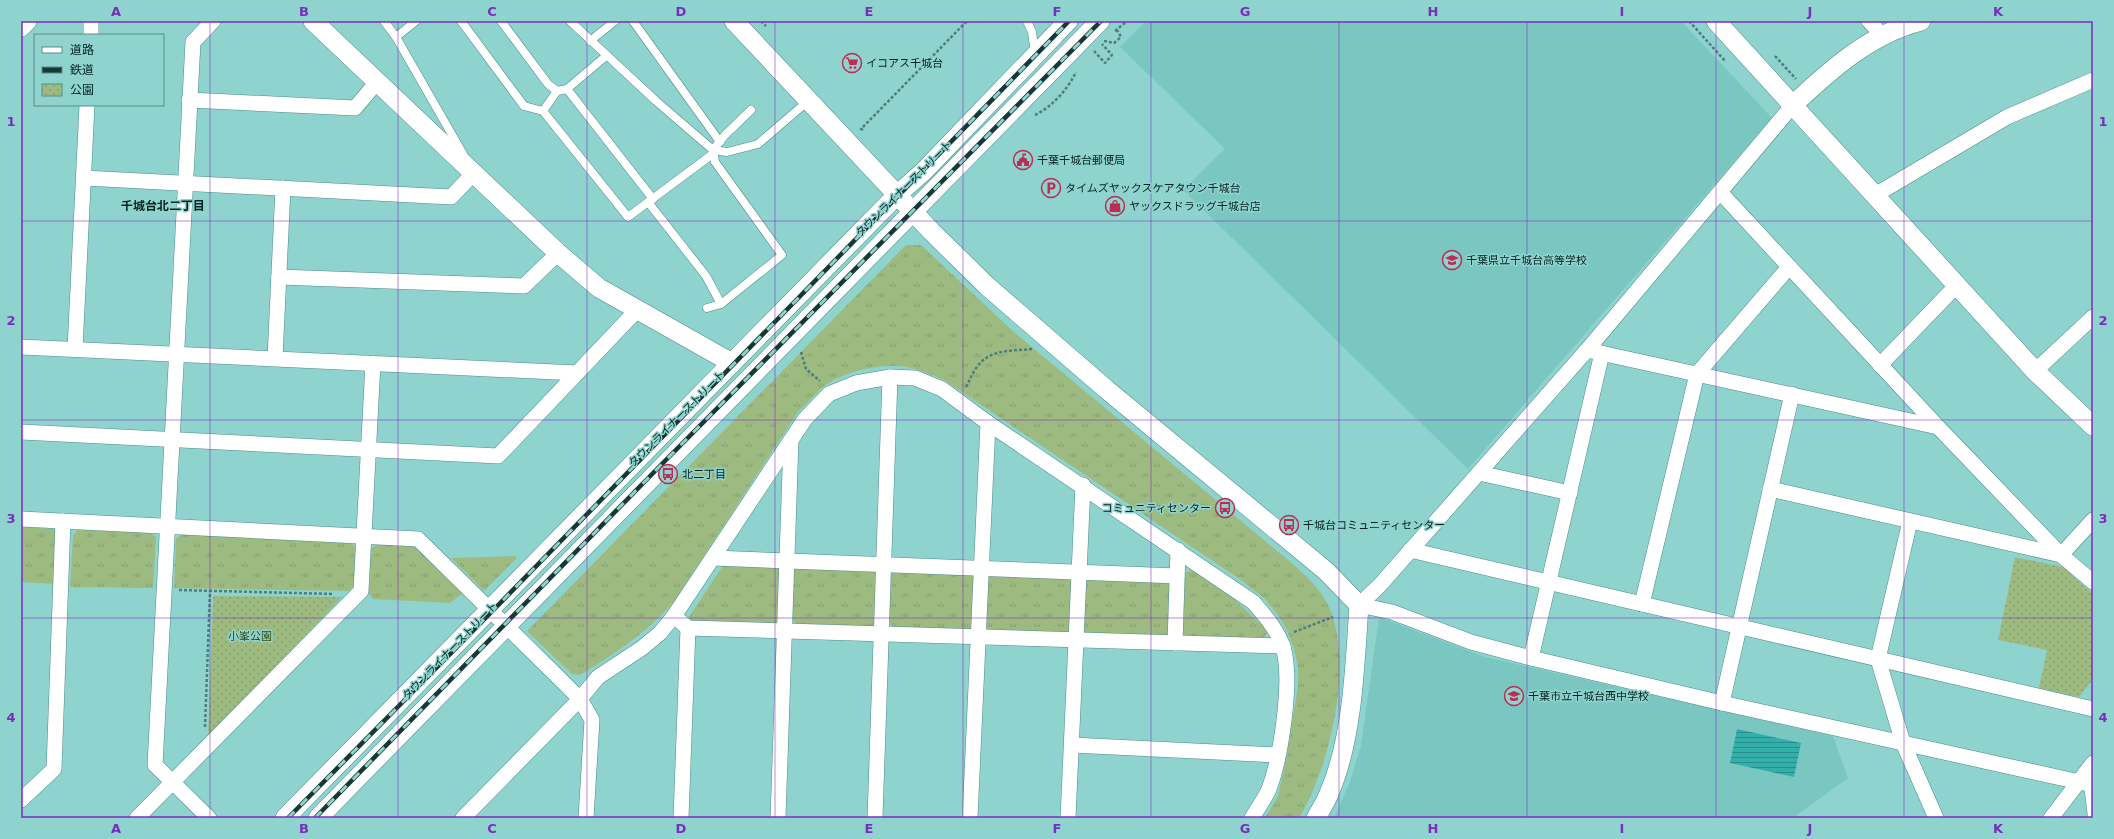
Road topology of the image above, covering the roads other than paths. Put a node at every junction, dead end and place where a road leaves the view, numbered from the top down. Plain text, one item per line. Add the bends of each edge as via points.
1 (27, 21) edge
2 (91, 21) edge
3 (213, 21) edge
4 (313, 21) edge
5 (384, 21) edge
6 (416, 21) edge
7 (461, 21) edge
8 (501, 21) edge
9 (570, 21) edge
10 (614, 21) edge
11 (633, 21) edge
12 (734, 21) edge
13 (1028, 21) edge
14 (1068, 21) edge
15 (1716, 21) edge
16 (1869, 21) edge
17 (1922, 21) edge
18 (21, 27) edge
19 (1106, 28) edge
20 (91, 34) edge
21 (1883, 36) junction
22 (396, 37) junction
23 (590, 41) junction
24 (1035, 54) junction
25 (606, 56) junction
26 (2093, 80) edge
27 (377, 82) junction
28 (567, 89) junction
29 (557, 91) junction
30 (189, 100) junction
31 (809, 100) junction
32 (1793, 105) junction
33 (87, 106) edge
34 (543, 110) junction
35 (751, 110) dead end
36 (720, 142) junction
37 (714, 152) junction
38 (474, 173) junction
39 (84, 178) junction
40 (185, 183) junction
41 (283, 188) junction
42 (1720, 192) junction
43 (898, 194) junction
44 (1875, 195) junction
45 (650, 201) junction
46 (913, 210) junction
47 (558, 253) junction
48 (1789, 267) junction
49 (279, 277) junction
50 (1957, 285) junction
51 (721, 304) junction
52 (707, 308) dead end
53 (638, 309) junction
54 (2093, 318) edge
55 (21, 347) edge
56 (75, 349) junction
57 (1586, 350) junction
58 (1602, 353) junction
59 (175, 354) junction
60 (275, 358) junction
61 (373, 363) junction
62 (732, 363) junction
63 (1880, 365) junction
64 (2035, 371) junction
65 (577, 373) junction
66 (1697, 374) junction
67 (890, 377) junction
68 (1792, 394) junction
69 (988, 423) junction
70 (2093, 426) edge
71 (1938, 427) junction
72 (21, 432) edge
73 (171, 440) junction
74 (791, 440) junction
75 (368, 450) junction
76 (1479, 473) junction
77 (1082, 485) junction
78 (1770, 489) junction
79 (1570, 493) junction
80 (21, 519) edge
81 (2093, 520) edge
82 (63, 521) junction
83 (1910, 521) junction
84 (166, 526) junction
85 (364, 536) junction
86 (1178, 550) junction
87 (1410, 550) junction
88 (2061, 555) junction
89 (713, 558) junction
90 (787, 561) junction
91 (884, 565) junction
92 (981, 569) junction
93 (1079, 572) junction
94 (1177, 576) junction
95 (1549, 582) junction
96 (2093, 582) edge
97 (1642, 604) junction
98 (1359, 605) junction
99 (490, 610) junction
100 (674, 616) junction
101 (506, 626) junction
102 (1739, 627) junction
103 (688, 628) junction
104 (784, 632) junction
105 (881, 634) junction
106 (978, 637) junction
107 (1077, 640) junction
108 (1285, 641) junction
109 (1175, 643) junction
110 (1531, 658) junction
111 (1878, 659) junction
112 (580, 699) junction
113 (1722, 703) junction
114 (2093, 709) edge
115 (1903, 742) junction
116 (1072, 745) junction
117 (1278, 755) junction
118 (2093, 763) edge
119 (172, 782) junction
120 (2087, 783) edge
121 (21, 800) edge
122 (137, 818) edge
123 (209, 818) edge
124 (286, 818) edge
125 (318, 818) edge
126 (464, 818) edge
127 (586, 818) edge
128 (681, 818) edge
129 (778, 818) edge
130 (875, 818) edge
131 (970, 818) edge
132 (1068, 818) edge
133 (1252, 818) edge
134 (1316, 818) edge
135 (1936, 818) edge
136 (2051, 818) edge
137 (2092, 818) edge

1 - 18 street
2 - 20 street
3 - 30 street via 192,42
4 - 27 street
5 - 22 lane
6 - 22 lane
7 - 34 lane via 524,106
8 - 29 lane via 548,84
9 - 23 lane
10 - 23 lane
11 - 36 lane
12 - 31 street
13 - 24 lane
14 - 24 street, タウンライナーストリート
15 - 32 street
16 - 21 street
17 - 21 street
19 - 46 street, タウンライナーストリート
21 - 32 street via 1854,52 1824,75
22 - 38 lane
23 - 25 lane
24 - 43 street, タウンライナーストリート via 924,171
25 - 28 lane
25 - 37 lane
26 - 44 street via 2007,117
27 - 30 street via 355,108
27 - 38 street
28 - 29 lane
28 - 45 lane
29 - 34 lane
30 - 40 street
31 - 37 lane via 758,144 727,152
31 - 43 street
32 - 42 street
32 - 44 street
33 - 39 street
34 - 45 lane via 628,217
35 - 36 lane
36 - 37 lane
37 - 45 lane
37 - 51 lane via 715,162 782,255
38 - 41 street via 451,197
38 - 47 street
39 - 40 street
39 - 56 street
40 - 41 street
40 - 59 street
41 - 49 street
42 - 48 street
42 - 57 street
43 - 46 street
43 - 62 street, タウンライナーストリート
44 - 50 street
45 - 51 lane via 706,276
46 - 98 street via 987,286 1326,572
46 - 101 street, タウンライナーストリート
47 - 49 street via 524,286
47 - 53 street via 598,288
48 - 63 street
48 - 66 street
49 - 60 street
50 - 63 street
50 - 64 street
51 - 52 lane
53 - 62 street
53 - 65 street
54 - 64 street
55 - 56 street
56 - 59 street
57 - 58 street
57 - 76 street
58 - 66 street
58 - 79 street
59 - 60 street
59 - 73 street
60 - 61 street
61 - 65 street
61 - 75 street
62 - 99 street, タウンライナーストリート
63 - 71 street
64 - 70 street
65 - 75 street via 498,456
66 - 68 street
66 - 97 street
67 - 69 street via 915,378 942,389
67 - 74 street via 856,383 829,394 805,419
67 - 91 street
68 - 71 street
68 - 78 street
69 - 77 street
69 - 92 street
71 - 88 street
72 - 73 street
73 - 75 street
73 - 84 street
74 - 89 street
74 - 90 street
75 - 85 street
76 - 79 street
76 - 87 street
77 - 86 street
77 - 93 street
78 - 83 street
78 - 102 street
79 - 95 street
80 - 82 street
81 - 88 street
82 - 84 street
82 - 121 street via 54,769
83 - 88 street
83 - 111 street
84 - 85 street
84 - 119 street via 155,766
85 - 99 street via 418,539
85 - 119 street via 361,591 358,595
86 - 94 street
86 - 108 street via 1253,602
87 - 95 street
87 - 98 street
88 - 96 street
89 - 90 street
89 - 100 street
90 - 91 street
90 - 104 street
91 - 92 street
91 - 105 street
92 - 93 street
92 - 106 street
93 - 94 street
93 - 107 street
94 - 109 street
95 - 97 street
95 - 110 street
97 - 102 street
98 - 110 street via 1392,612 1471,642
98 - 134 street via 1356,656 1342,754 1330,791
99 - 101 street
99 - 124 street, タウンライナーストリート
100 - 103 street
100 - 112 street via 660,633 642,648 598,677
101 - 112 street
101 - 125 street, タウンライナーストリート
102 - 111 street
102 - 113 street
103 - 104 street
103 - 128 street
104 - 105 street
104 - 129 street
105 - 106 street
105 - 130 street
106 - 107 street
106 - 131 street
107 - 109 street
107 - 116 street
108 - 109 street
108 - 117 street via 1288,690
110 - 113 street
111 - 114 street
111 - 115 street
112 - 126 street
112 - 127 street via 592,720
113 - 115 street
115 - 120 street
115 - 135 street
116 - 117 street
116 - 132 street
117 - 133 street via 1268,789
118 - 120 street
119 - 122 street
119 - 123 street
120 - 136 street
120 - 137 lane

